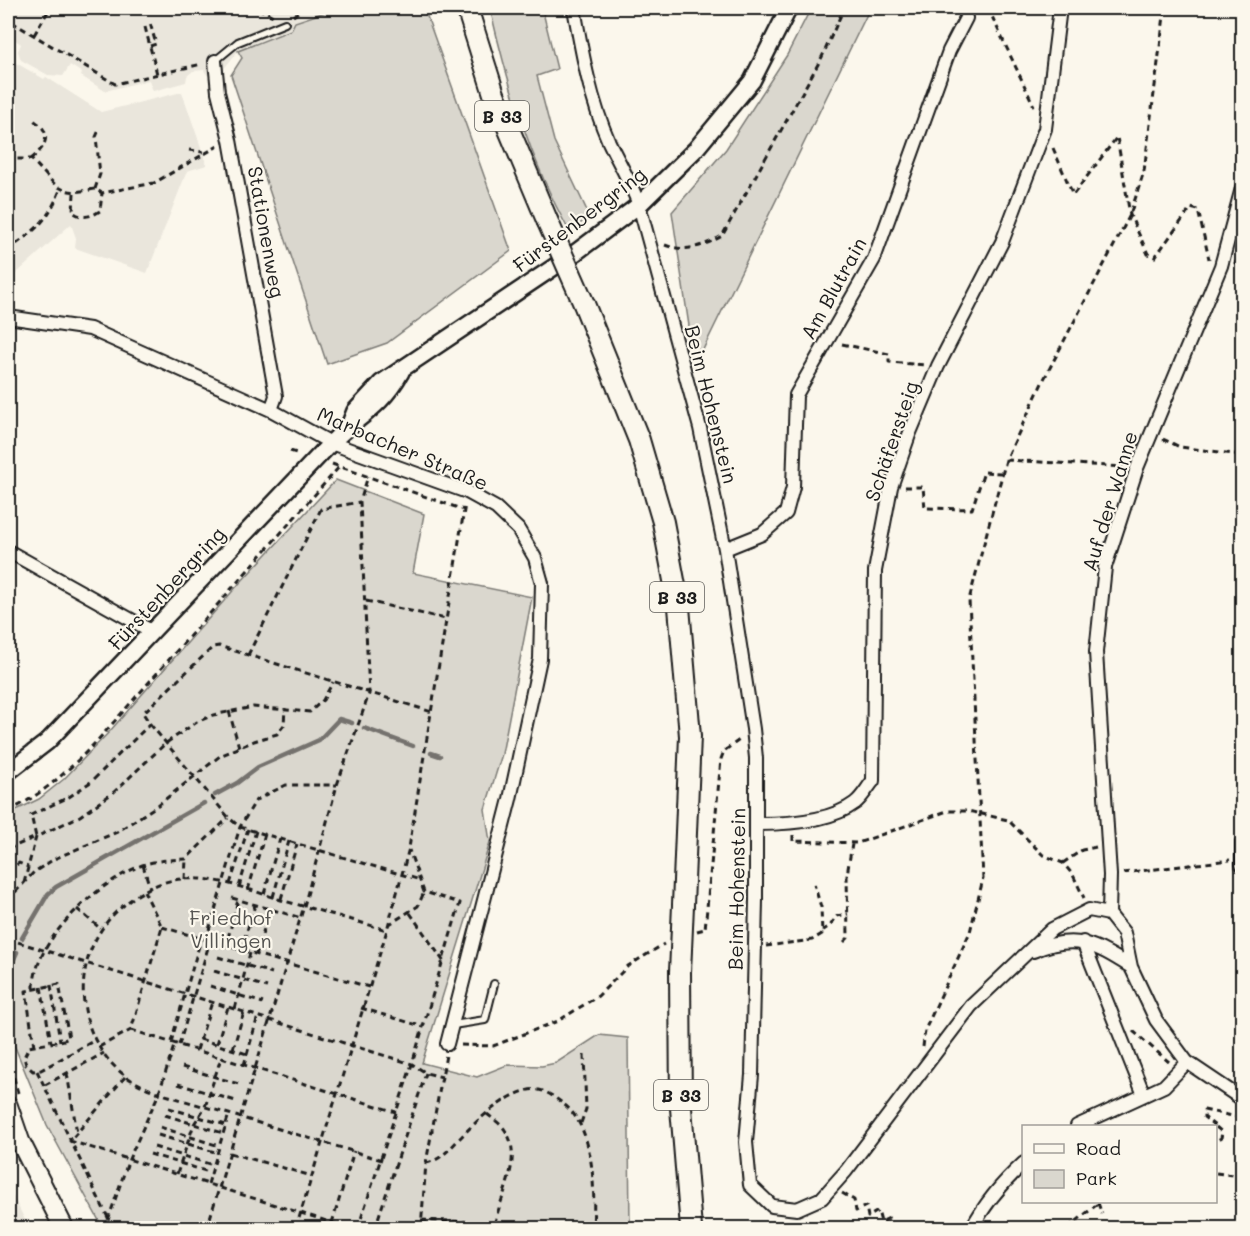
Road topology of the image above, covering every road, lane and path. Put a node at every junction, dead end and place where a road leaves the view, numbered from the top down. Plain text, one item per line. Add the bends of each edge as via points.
1 (50, 8) edge
2 (258, 8) edge
3 (304, 8) edge
4 (467, 8) edge
5 (574, 8) edge
6 (789, 8) edge
7 (844, 8) edge
8 (988, 8) edge
9 (1060, 8) edge
10 (1165, 8) edge
11 (8, 13) edge
12 (966, 18) dead end
13 (285, 22) junction
14 (150, 23) dead end
15 (145, 27) dead end
16 (34, 35) junction
17 (150, 46) junction
18 (215, 61) junction
19 (157, 74) junction
20 (33, 119) dead end
21 (1045, 129) junction
22 (99, 130) dead end
23 (189, 150) dead end
24 (8, 156) edge
25 (12, 159) junction
26 (31, 159) junction
27 (8, 187) edge
28 (1242, 188) edge
29 (95, 189) junction
30 (60, 190) junction
31 (74, 193) junction
32 (102, 193) junction
33 (12, 205) dead end
34 (639, 205) junction
35 (1130, 215) junction
36 (649, 239) junction
37 (8, 250) edge
38 (1221, 266) junction
39 (8, 317) edge
40 (828, 341) junction
41 (938, 366) junction
42 (271, 410) junction
43 (1150, 434) junction
44 (331, 443) junction
45 (1242, 454) edge
46 (1006, 460) junction
47 (1137, 468) junction
48 (1001, 473) junction
49 (368, 477) junction
50 (891, 487) junction
51 (360, 502) junction
52 (725, 549) junction
53 (8, 551) edge
54 (366, 601) junction
55 (447, 619) junction
56 (153, 632) junction
57 (248, 655) junction
58 (333, 682) junction
59 (369, 694) junction
60 (285, 708) junction
61 (229, 711) junction
62 (432, 712) junction
63 (150, 724) junction
64 (753, 729) junction
65 (166, 743) junction
66 (239, 747) junction
67 (8, 772) edge
68 (194, 776) junction
69 (337, 785) junction
70 (8, 811) edge
71 (982, 814) junction
72 (229, 818) junction
73 (757, 824) junction
74 (792, 824) junction
75 (240, 827) junction
76 (248, 829) junction
77 (256, 831) junction
78 (265, 834) junction
79 (36, 837) junction
80 (280, 839) junction
81 (289, 841) junction
82 (1242, 842) edge
83 (297, 844) junction
84 (852, 844) junction
85 (1108, 845) junction
86 (409, 848) junction
87 (8, 849) edge
88 (320, 849) junction
89 (186, 859) junction
90 (1242, 862) edge
91 (1063, 863) junction
92 (143, 865) junction
93 (28, 867) junction
94 (8, 871) edge
95 (1110, 875) junction
96 (402, 876) junction
97 (185, 879) junction
98 (417, 879) junction
99 (24, 883) junction
100 (224, 883) junction
101 (813, 884) dead end
102 (230, 885) junction
103 (239, 887) junction
104 (150, 888) junction
105 (248, 890) junction
106 (144, 891) junction
107 (424, 892) junction
108 (264, 894) junction
109 (273, 897) junction
110 (232, 898) dead end
111 (1084, 898) dead end
112 (8, 900) edge
113 (238, 900) junction
114 (281, 900) junction
115 (255, 905) junction
116 (304, 906) junction
117 (77, 909) junction
118 (270, 909) junction
119 (410, 913) junction
120 (849, 914) junction
121 (1109, 914) junction
122 (301, 918) junction
123 (388, 925) junction
124 (162, 927) junction
125 (101, 929) junction
126 (387, 930) junction
127 (695, 932) dead end
128 (822, 932) junction
129 (228, 938) dead end
130 (8, 939) edge
131 (201, 939) junction
132 (208, 941) junction
133 (668, 942) dead end
134 (844, 942) dead end
135 (1083, 942) junction
136 (755, 945) junction
137 (44, 950) junction
138 (241, 950) junction
139 (250, 953) junction
140 (256, 955) junction
141 (1025, 955) junction
142 (218, 957) dead end
143 (444, 962) junction
144 (86, 963) junction
145 (287, 964) junction
146 (246, 965) junction
147 (1131, 967) junction
148 (214, 971) dead end
149 (272, 973) dead end
150 (243, 980) junction
151 (146, 982) junction
152 (494, 984) dead end
153 (51, 985) junction
154 (210, 986) dead end
155 (41, 987) junction
156 (267, 987) dead end
157 (369, 987) junction
158 (34, 988) junction
159 (185, 994) junction
160 (239, 995) junction
161 (194, 996) junction
162 (212, 1002) junction
163 (263, 1003) dead end
164 (228, 1007) junction
165 (361, 1008) junction
166 (235, 1009) junction
167 (244, 1012) junction
168 (258, 1016) junction
169 (270, 1020) junction
170 (452, 1025) junction
171 (424, 1027) junction
172 (131, 1030) junction
173 (200, 1039) junction
174 (95, 1040) junction
175 (60, 1041) junction
176 (51, 1042) junction
177 (175, 1043) junction
178 (217, 1044) junction
179 (350, 1044) junction
180 (447, 1044) junction
181 (34, 1046) junction
182 (99, 1047) junction
183 (233, 1049) junction
184 (197, 1050) junction
185 (104, 1053) junction
186 (247, 1054) junction
187 (584, 1055) dead end
188 (221, 1058) junction
189 (932, 1058) junction
190 (1187, 1062) junction
191 (412, 1064) junction
192 (244, 1065) junction
193 (182, 1067) dead end
194 (255, 1068) junction
195 (38, 1071) junction
196 (67, 1073) junction
197 (426, 1073) junction
198 (125, 1077) junction
199 (215, 1077) junction
200 (442, 1077) junction
201 (178, 1084) dead end
202 (45, 1085) junction
203 (242, 1085) dead end
204 (159, 1093) junction
205 (209, 1093) junction
206 (337, 1094) junction
207 (1144, 1095) junction
208 (1242, 1099) edge
209 (236, 1101) dead end
210 (8, 1106) edge
211 (205, 1107) junction
212 (169, 1108) dead end
213 (397, 1112) junction
214 (165, 1114) dead end
215 (229, 1114) junction
216 (487, 1114) junction
217 (198, 1117) junction
218 (240, 1117) junction
219 (1242, 1118) edge
220 (581, 1123) junction
221 (194, 1124) junction
222 (226, 1125) junction
223 (1079, 1125) edge
224 (1213, 1125) edge
225 (160, 1127) dead end
226 (1217, 1128) edge
227 (223, 1133) junction
228 (77, 1134) junction
229 (158, 1134) dead end
230 (190, 1137) junction
231 (1217, 1140) edge
232 (70, 1141) junction
233 (323, 1142) junction
234 (186, 1143) junction
235 (220, 1146) junction
236 (154, 1147) dead end
237 (354, 1151) junction
238 (218, 1153) junction
239 (230, 1153) junction
240 (150, 1154) dead end
241 (182, 1156) junction
242 (129, 1159) junction
243 (382, 1160) junction
244 (180, 1163) junction
245 (426, 1163) junction
246 (1022, 1164) edge
247 (214, 1166) junction
248 (212, 1173) junction
249 (1217, 1173) edge
250 (177, 1174) junction
251 (312, 1176) junction
252 (1242, 1176) edge
253 (208, 1184) junction
254 (219, 1187) junction
255 (832, 1187) junction
256 (1098, 1203) edge
257 (1099, 1203) edge
258 (301, 1213) junction
259 (1102, 1214) dead end
260 (108, 1220) junction
261 (421, 1220) junction
262 (332, 1223) junction
263 (495, 1223) junction
264 (690, 1225) edge
265 (64, 1228) edge
266 (112, 1228) edge
267 (207, 1228) edge
268 (296, 1228) edge
269 (349, 1228) edge
270 (358, 1228) edge
271 (375, 1228) edge
272 (421, 1228) edge
273 (495, 1228) edge
274 (593, 1228) edge
275 (914, 1228) edge
276 (972, 1228) edge
277 (1068, 1228) edge

1 - 16 path
2 - 13 path
3 - 13 path
4 - 264 main road, B 33, bridge via 494,94 639,440 663,522 679,607 690,736 680,972 681,1108
5 - 34 street, Beim Hohenstein via 584,68 609,141
6 - 34 street, Fürstenbergring via 752,81 695,150
7 - 36 path via 822,57 722,236 705,246 687,249 670,248
8 - 21 path
9 - 21 street, Schäfersteig
10 - 35 path via 1144,171
11 - 16 path via 10,21
12 - 40 street, Am Blutrain via 949,51 874,259
13 - 18 lane via 238,42
14 - 17 path via 156,44
15 - 17 path
16 - 19 path via 115,84
17 - 19 path
18 - 19 path
18 - 42 street, Stationenweg via 276,396
20 - 26 path via 41,126 45,138 42,150
21 - 35 path via 1073,195 1117,137
21 - 41 street, Schäfersteig via 1002,242
22 - 29 path via 96,137 100,174
23 - 32 path via 203,152 164,178 135,189
24 - 25 path
25 - 26 path
25 - 27 path
26 - 30 path
27 - 33 path
28 - 38 street, Auf der Wanne
29 - 31 path
29 - 32 path
30 - 31 path
30 - 37 path via 49,215
31 - 32 path via 73,212 83,216 100,211
34 - 36 street, Beim Hohenstein
34 - 44 street, Fürstenbergring via 401,372 372,410
35 - 38 path via 1148,254 1155,257 1191,208 1198,210 1209,260
35 - 46 path
36 - 52 street, Beim Hohenstein via 700,428
38 - 43 street, Auf der Wanne
39 - 42 street, Marbacher Straße via 90,329
40 - 41 path via 890,354 889,362
40 - 52 street, Am Blutrain via 796,395 794,488 786,513 762,534
41 - 50 street, Schäfersteig
42 - 44 street, Marbacher Straße
43 - 45 path via 1180,447
43 - 47 street, Auf der Wanne
44 - 56 street, Fürstenbergring
44 - 170 street, Marbacher Straße via 467,492 496,508 518,529 535,558 542,583 540,659 510,799
46 - 47 path
46 - 48 path
47 - 85 street, Auf der Wanne via 1105,567 1096,652
48 - 50 path via 984,472 972,509 925,508 923,487
48 - 71 path via 969,600
49 - 51 path
49 - 55 path via 464,510
49 - 70 path via 340,466 98,740 64,775
50 - 74 street, Schäfersteig via 874,571 873,781 855,803
51 - 54 path
51 - 57 path via 321,509
52 - 64 street, Beim Hohenstein
53 - 56 street
54 - 55 path
54 - 59 path
55 - 62 path
56 - 67 street, Fürstenbergring via 47,742
57 - 58 path
57 - 63 path via 213,647 143,712
58 - 59 path
58 - 60 path via 323,700 310,712
59 - 62 path
59 - 69 path
60 - 61 path
60 - 66 path via 284,725 277,734
61 - 65 path via 197,722
61 - 66 path
62 - 86 path
63 - 65 path
63 - 79 path via 92,781 31,815
64 - 73 street, Beim Hohenstein
64 - 127 path via 724,751 721,759 705,929
65 - 68 path
65 - 79 path via 114,792 80,816
66 - 68 path
68 - 72 path
68 - 99 path via 117,832 54,859
69 - 75 path via 295,783 273,789 256,800
69 - 88 path
71 - 84 path via 947,811
71 - 91 path via 1008,820 1043,855
71 - 189 path via 983,879 970,932 926,1030 923,1047
72 - 75 path
72 - 89 path
73 - 74 street, Schäfersteig
73 - 136 street, Beim Hohenstein
74 - 84 path via 793,841
75 - 76 path
75 - 100 path
76 - 77 path
76 - 102 path
77 - 78 path
77 - 103 path
78 - 80 path
78 - 105 path
79 - 87 path
79 - 93 path
80 - 81 path
80 - 108 path
81 - 83 path
81 - 109 path
82 - 90 street
83 - 88 path
83 - 114 path
84 - 120 path
85 - 91 path via 1082,850
85 - 95 street, Auf der Wanne
86 - 96 path
86 - 98 path
88 - 96 path
88 - 116 path
89 - 92 path
89 - 97 path
90 - 95 path
91 - 111 path
92 - 104 path
92 - 117 path via 103,888
93 - 94 path via 19,863
93 - 99 path
95 - 121 street, Auf der Wanne
96 - 98 path
96 - 123 path
97 - 100 path
97 - 104 path
98 - 107 path
99 - 112 path
100 - 102 path
100 - 132 path
101 - 128 path via 821,907
102 - 103 path
103 - 105 path
104 - 106 path
105 - 108 path
106 - 124 path
106 - 125 path via 123,905
107 - 119 path
107 - 143 path via 460,903
108 - 109 path
109 - 114 path
110 - 113 path
113 - 115 path
113 - 129 path
114 - 116 path
115 - 118 path
115 - 138 path
116 - 122 path
116 - 126 path
117 - 125 path
117 - 137 path
118 - 122 path
118 - 140 path
119 - 123 path
119 - 143 path
120 - 128 path via 837,916
120 - 134 path via 848,938
121 - 141 street, Beim Hohenstein via 1089,910 1052,929
121 - 147 street via 1124,933
122 - 145 path
123 - 126 path
124 - 131 path
124 - 151 path
125 - 144 path
126 - 157 path
128 - 136 path via 812,940
130 - 137 path
131 - 132 path
131 - 159 path
132 - 138 path
132 - 161 path
133 - 180 path via 628,966 598,996 558,1022 493,1046
135 - 141 street, Beim Hohenstein via 1054,942
135 - 147 street
135 - 207 street
136 - 255 street, Beim Hohenstein via 753,1075 746,1142 750,1185 772,1206 796,1209 822,1198
137 - 144 path
137 - 158 path
138 - 139 path
139 - 140 path
139 - 146 path
140 - 145 path
141 - 189 street, Beim Hohenstein via 970,1006
142 - 146 path
143 - 171 path
144 - 151 path
144 - 174 path via 82,985 84,1009
145 - 157 path
145 - 169 path
146 - 149 path
146 - 150 path
147 - 190 street via 1156,1020
148 - 150 path
150 - 156 path
150 - 160 path
151 - 159 path
151 - 172 path
152 - 170 lane via 485,1020
153 - 155 path
153 - 175 path
153 - 175 path via 60,986 69,1036
154 - 160 path
155 - 158 path
155 - 176 path
157 - 165 path
158 - 181 path via 25,994
159 - 161 path
159 - 177 path
160 - 163 path
160 - 166 path
161 - 162 path
161 - 177 path
162 - 164 path
162 - 173 path
164 - 166 path
164 - 178 path
165 - 171 path
165 - 179 path
166 - 167 path
167 - 168 path
167 - 183 path
168 - 169 path
168 - 186 path
169 - 179 path
169 - 194 path
170 - 180 street, Marbacher Straße
171 - 191 path
172 - 177 path
172 - 182 path
173 - 178 path
173 - 184 path
174 - 182 path
174 - 195 path
175 - 176 path
176 - 181 path
177 - 184 path
177 - 204 path
178 - 183 path
179 - 191 path
179 - 206 path
180 - 200 path
181 - 195 path via 26,1050 24,1057 28,1068
182 - 185 path
183 - 186 path
184 - 188 path
185 - 196 path
185 - 198 path
186 - 192 path
187 - 220 path via 586,1109
188 - 192 path
188 - 199 path
189 - 255 street, Beim Hohenstein
190 - 207 street via 1164,1086
190 - 208 street
191 - 197 path
191 - 213 path
192 - 194 path
193 - 199 path
194 - 206 path
194 - 218 path
195 - 202 path
196 - 202 path
196 - 228 path
197 - 200 path
197 - 271 path
198 - 204 path
198 - 228 path
199 - 203 path
199 - 205 path
200 - 245 path
201 - 205 path
202 - 232 path
204 - 211 path
204 - 242 path
205 - 209 path
205 - 211 path
206 - 213 path
206 - 233 path
207 - 223 street
210 - 265 main road via 20,1141
211 - 215 path
211 - 217 path
212 - 217 path
213 - 243 path
214 - 221 path
215 - 218 path
215 - 222 path
216 - 220 path via 518,1093 537,1089 558,1100
216 - 245 path via 441,1158
216 - 263 path via 505,1130 510,1142 509,1177
217 - 221 path
217 - 222 path
218 - 233 path
218 - 239 path
219 - 224 path via 1204,1110 1204,1117
220 - 274 path via 587,1140
221 - 227 path
221 - 230 path
222 - 227 path
225 - 230 path
226 - 231 path via 1222,1132
227 - 235 path
228 - 232 path
229 - 234 path
230 - 234 path
230 - 235 path
232 - 242 path
232 - 260 path
233 - 237 path
233 - 251 path
234 - 238 path
234 - 241 path
235 - 238 path
236 - 241 path
237 - 243 path
237 - 262 path
238 - 247 path
239 - 251 path
239 - 254 path
240 - 244 path
241 - 244 path
241 - 247 path
242 - 250 path
242 - 260 path
243 - 270 path
244 - 248 path
244 - 250 path
245 - 261 path
246 - 276 street via 1002,1183
247 - 248 path
248 - 253 path
249 - 252 path
250 - 253 path
251 - 258 path
253 - 254 path
254 - 258 path
254 - 267 path
255 - 275 path via 854,1200 856,1211 866,1206 868,1217 878,1212 881,1222 890,1218 895,1227
256 - 277 path
257 - 259 path
258 - 262 path
258 - 268 path
260 - 266 path
261 - 263 path
261 - 272 path
262 - 269 path
263 - 273 path

